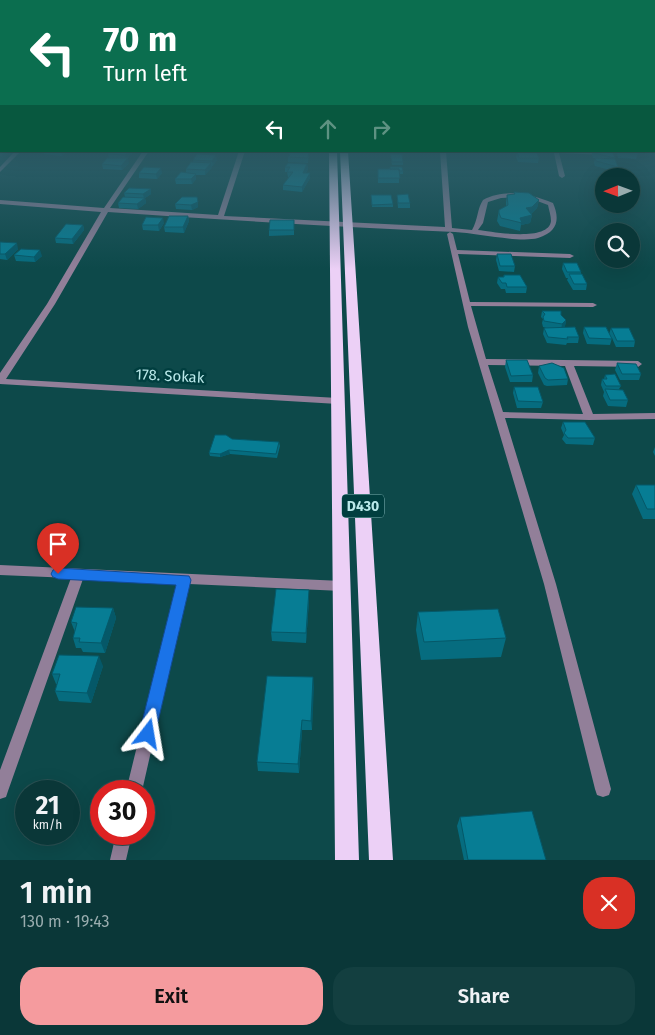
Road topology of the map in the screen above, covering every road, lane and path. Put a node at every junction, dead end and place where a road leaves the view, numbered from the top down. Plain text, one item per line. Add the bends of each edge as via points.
1 (120, 189) edge
2 (229, 189) edge
3 (337, 189) edge
4 (343, 189) edge
5 (446, 189) edge
6 (0, 202) edge
7 (105, 211) junction
8 (220, 218) junction
9 (342, 229) junction
10 (449, 232) junction
11 (474, 232) junction
12 (454, 252) junction
13 (570, 256) dead end
14 (466, 304) junction
15 (594, 305) dead end
16 (483, 362) junction
17 (568, 363) junction
18 (638, 364) edge
19 (0, 381) edge
20 (338, 402) junction
21 (500, 415) junction
22 (655, 416) edge
23 (588, 417) junction
24 (0, 570) edge
25 (78, 574) junction
26 (184, 580) junction
27 (342, 586) junction
28 (137, 780) edge
29 (603, 788) dead end
30 (0, 791) edge
31 (121, 845) edge
32 (118, 860) edge
33 (346, 860) edge
34 (382, 860) edge

1 - 7 street
2 - 8 street
3 - 9 highway, D430
4 - 9 highway, D430
5 - 10 street
6 - 7 street
7 - 8 street
7 - 19 street via 51,304
8 - 9 street
9 - 10 street
9 - 20 highway, D430
9 - 34 highway, D430
10 - 11 street via 465,235
10 - 12 street
11 - 11 street via 537,236 551,228 554,221 551,204 533,196 486,199
12 - 13 street
12 - 14 street
14 - 15 street
14 - 16 street
16 - 17 street
16 - 21 street
17 - 18 street
17 - 23 street
19 - 20 street, 178. Sokak
20 - 27 highway, D430
21 - 23 street
21 - 29 street via 550,584
22 - 23 street
24 - 25 street
25 - 26 street
25 - 30 street
26 - 27 street
26 - 28 street
27 - 33 highway, D430
31 - 32 street

